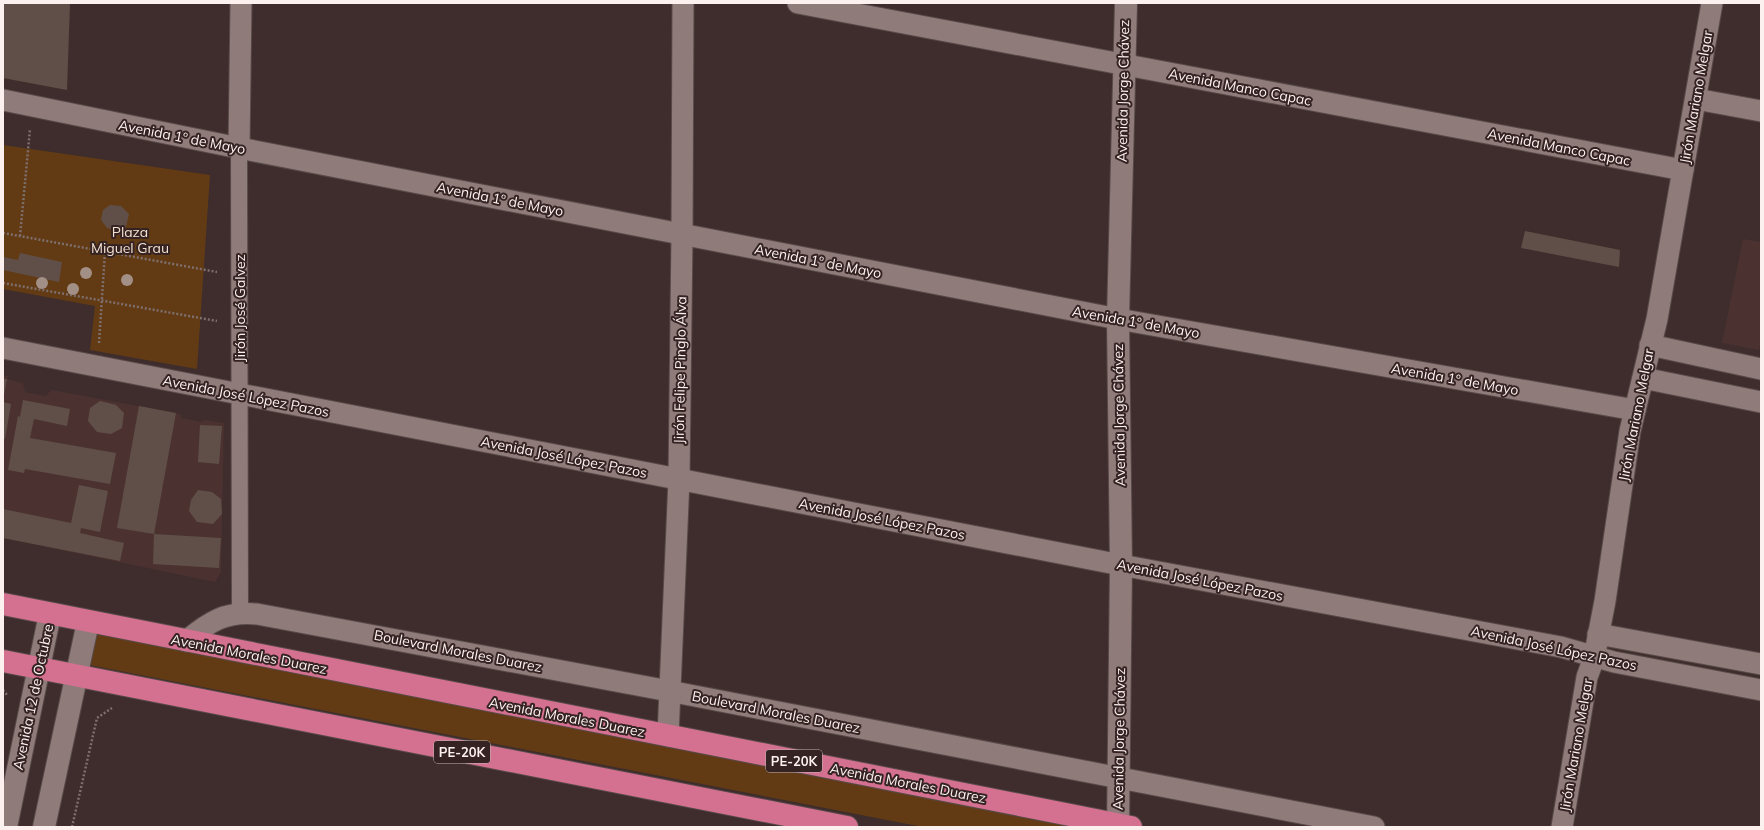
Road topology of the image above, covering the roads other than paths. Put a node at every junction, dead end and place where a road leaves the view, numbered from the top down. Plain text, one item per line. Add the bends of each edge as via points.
1 (241, 3) edge
2 (683, 3) edge
3 (798, 3) edge
4 (1126, 3) edge
5 (1712, 3) edge
6 (1124, 65) junction
7 (1696, 99) junction
8 (3, 100) edge
9 (1761, 111) edge
10 (239, 148) junction
11 (1683, 170) junction
12 (682, 235) junction
13 (1118, 319) junction
14 (1650, 345) junction
15 (3, 348) edge
16 (1761, 369) edge
17 (1643, 378) junction
18 (240, 395) junction
19 (1761, 402) edge
20 (1635, 410) junction
21 (679, 479) junction
22 (1121, 565) junction
23 (3, 604) edge
24 (240, 612) junction
25 (50, 614) junction
26 (88, 622) junction
27 (1598, 634) junction
28 (186, 641) junction
29 (1594, 658) junction
30 (3, 661) edge
31 (1761, 664) edge
32 (39, 668) junction
33 (77, 676) junction
34 (1761, 690) edge
35 (669, 691) junction
36 (668, 736) junction
37 (1119, 778) junction
38 (1123, 826) edge
39 (6, 827) edge
40 (44, 827) edge
41 (847, 827) edge
42 (1374, 827) edge
43 (1562, 827) edge

1 - 10 street, Jirón José Galvez
2 - 12 street, Jirón Felipe Pinglo Álva
3 - 6 street, Avenida Manco Capac
4 - 6 street, Avenida Jorge Chávez
5 - 7 street, Jirón Mariano Melgar
6 - 11 street, Avenida Manco Capac
6 - 13 street, Avenida Jorge Chávez
7 - 9 street
7 - 11 street, Jirón Mariano Melgar
8 - 10 street, Avenida 1º de Mayo
10 - 12 street, Avenida 1º de Mayo
10 - 18 street, Jirón José Galvez
11 - 14 street, Jirón Mariano Melgar
12 - 13 street, Avenida 1º de Mayo
12 - 21 street, Jirón Felipe Pinglo Álva
13 - 20 street, Avenida 1º de Mayo
13 - 22 street, Avenida Jorge Chávez
14 - 16 street
14 - 17 street, Jirón Mariano Melgar
15 - 18 street, Avenida José López Pazos
17 - 19 street
17 - 20 street, Jirón Mariano Melgar
18 - 21 street, Avenida José López Pazos
18 - 24 street, Jirón José Galvez
20 - 27 street, Jirón Mariano Melgar
21 - 22 street, Avenida José López Pazos
21 - 35 street, Jirón Felipe Pinglo Álva
22 - 29 street, Avenida José López Pazos via 1561,647
22 - 37 street, Avenida Jorge Chávez
23 - 25 highway, Avenida Morales Duarez / PE-20K
24 - 28 street, Boulevard Morales Duarez via 206,624
24 - 35 street, Boulevard Morales Duarez
25 - 26 highway, Avenida Morales Duarez / PE-20K
25 - 32 street, Avenida 12 de Octubre
26 - 28 highway, Avenida Morales Duarez / PE-20K
26 - 33 street
27 - 29 street, Jirón Mariano Melgar
27 - 31 street, Avenida José López Pazos
28 - 36 highway, Avenida Morales Duarez / PE-20K
29 - 34 street, Avenida José López Pazos
29 - 43 street, Jirón Mariano Melgar via 1587,677
30 - 32 highway, PE-20K
32 - 33 highway, PE-20K
32 - 39 street, Avenida 12 de Octubre
33 - 40 street
33 - 41 highway, PE-20K
35 - 36 street, Jirón Felipe Pinglo Álva
35 - 37 street, Boulevard Morales Duarez
36 - 38 highway, Avenida Morales Duarez / PE-20K
37 - 38 street, Avenida Jorge Chávez
37 - 42 street, Boulevard Morales Duarez

